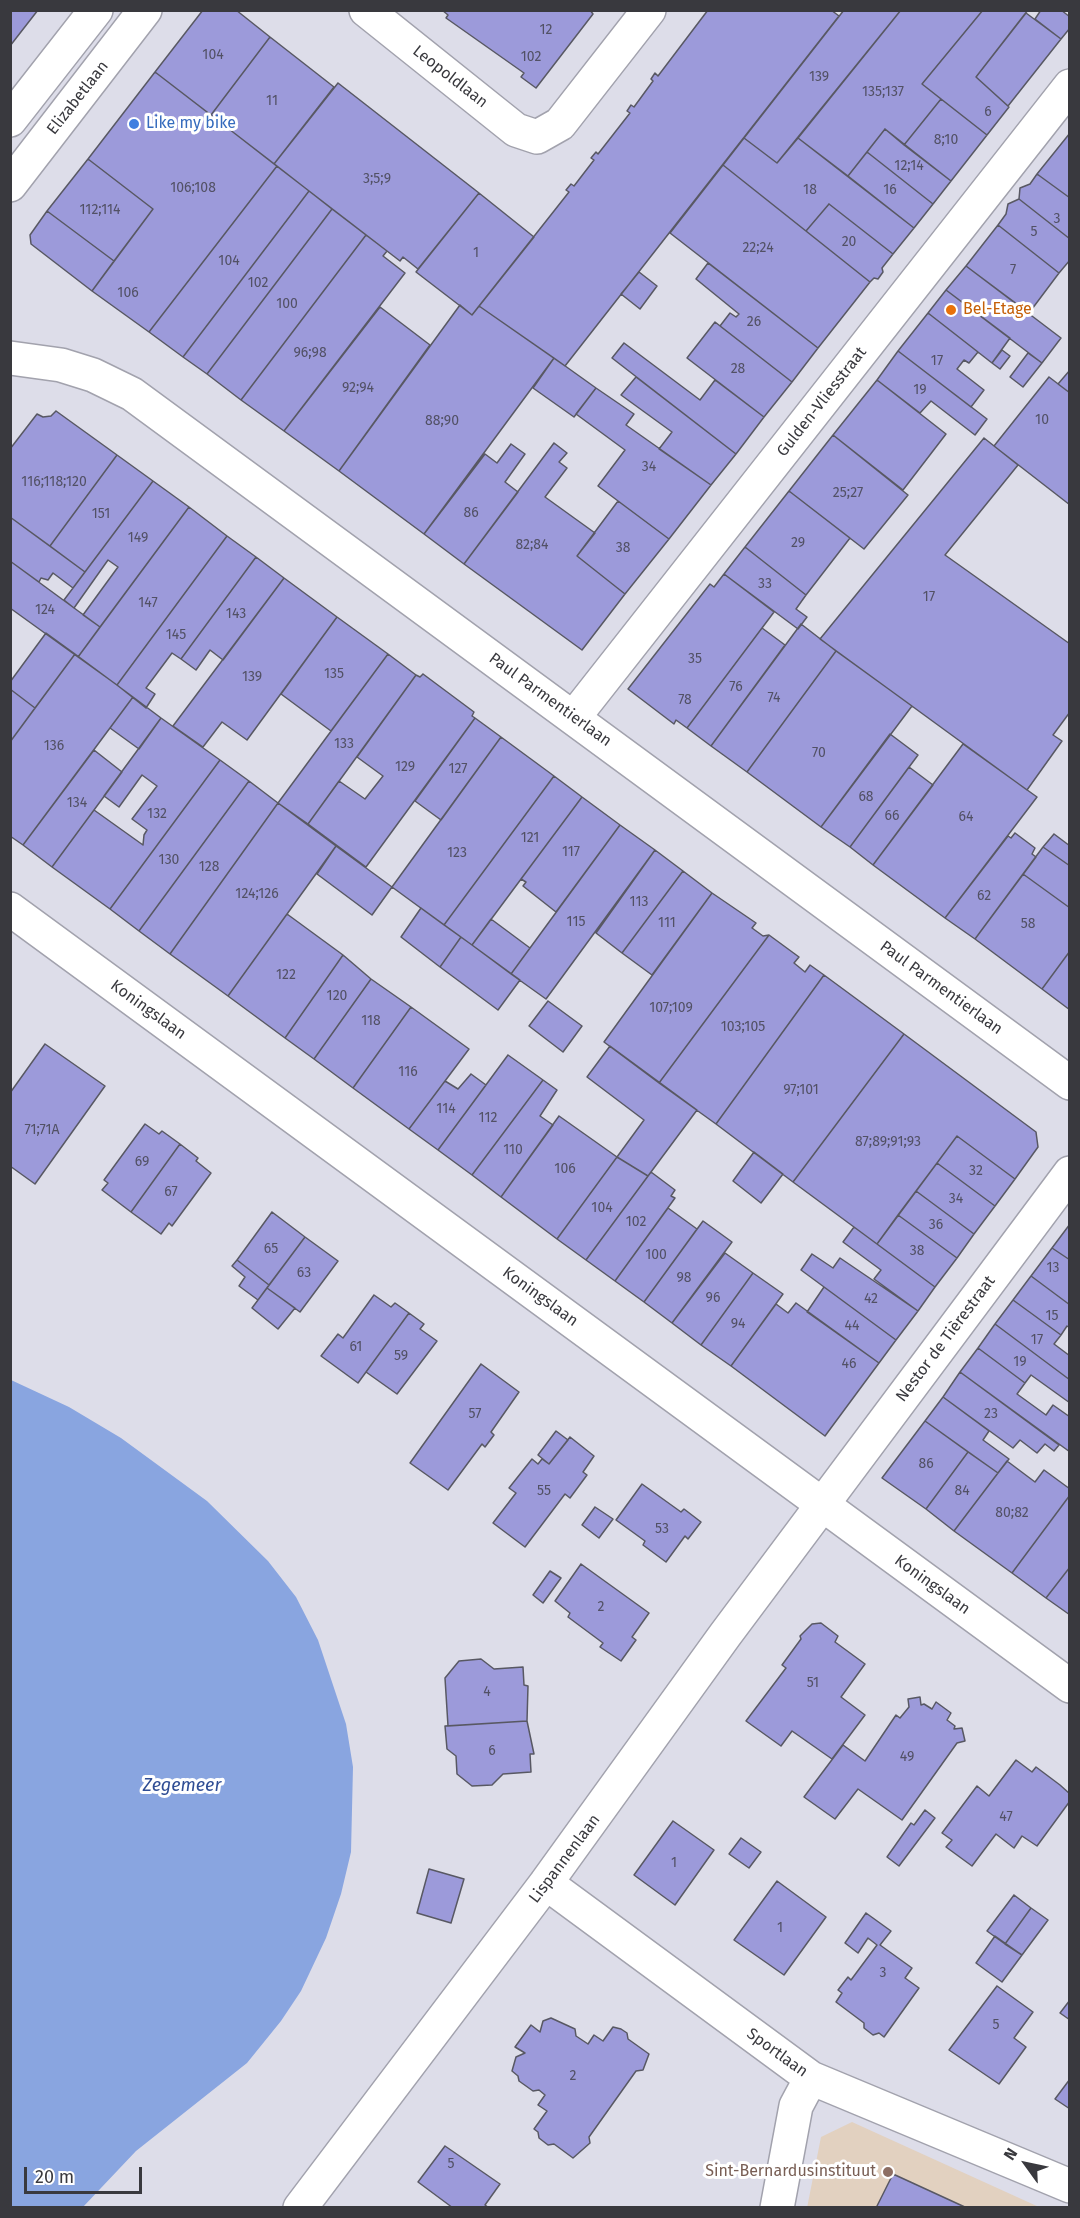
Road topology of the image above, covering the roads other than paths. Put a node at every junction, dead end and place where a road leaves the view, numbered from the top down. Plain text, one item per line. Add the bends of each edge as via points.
1 (96, 10) edge
2 (144, 10) edge
3 (366, 10) edge
4 (649, 10) edge
5 (1070, 86) edge
6 (10, 120) edge
7 (10, 185) edge
8 (10, 358) edge
9 (574, 717) junction
10 (10, 909) edge
11 (1070, 1083) edge
12 (1070, 1173) edge
13 (823, 1504) junction
14 (1070, 1686) edge
15 (546, 1884) junction
16 (811, 2079) junction
17 (1070, 2186) edge
18 (300, 2208) edge
19 (777, 2208) edge

1 - 6 street
2 - 7 street, Elizabetlaan
3 - 4 street, Leopoldlaan via 516,130 537,137 560,124
5 - 9 street, Gulden-Vliesstraat
8 - 9 street, Paul Parmentierlaan via 61,365 132,394
9 - 11 street, Paul Parmentierlaan
10 - 13 street, Koningslaan
12 - 13 street, Nestor de Tièrestraat
13 - 14 street, Koningslaan
13 - 15 street, Lispannenlaan
15 - 16 street, Sportlaan
15 - 18 street, Lispannenlaan
16 - 17 street, Sportlaan
16 - 19 street via 796,2106

